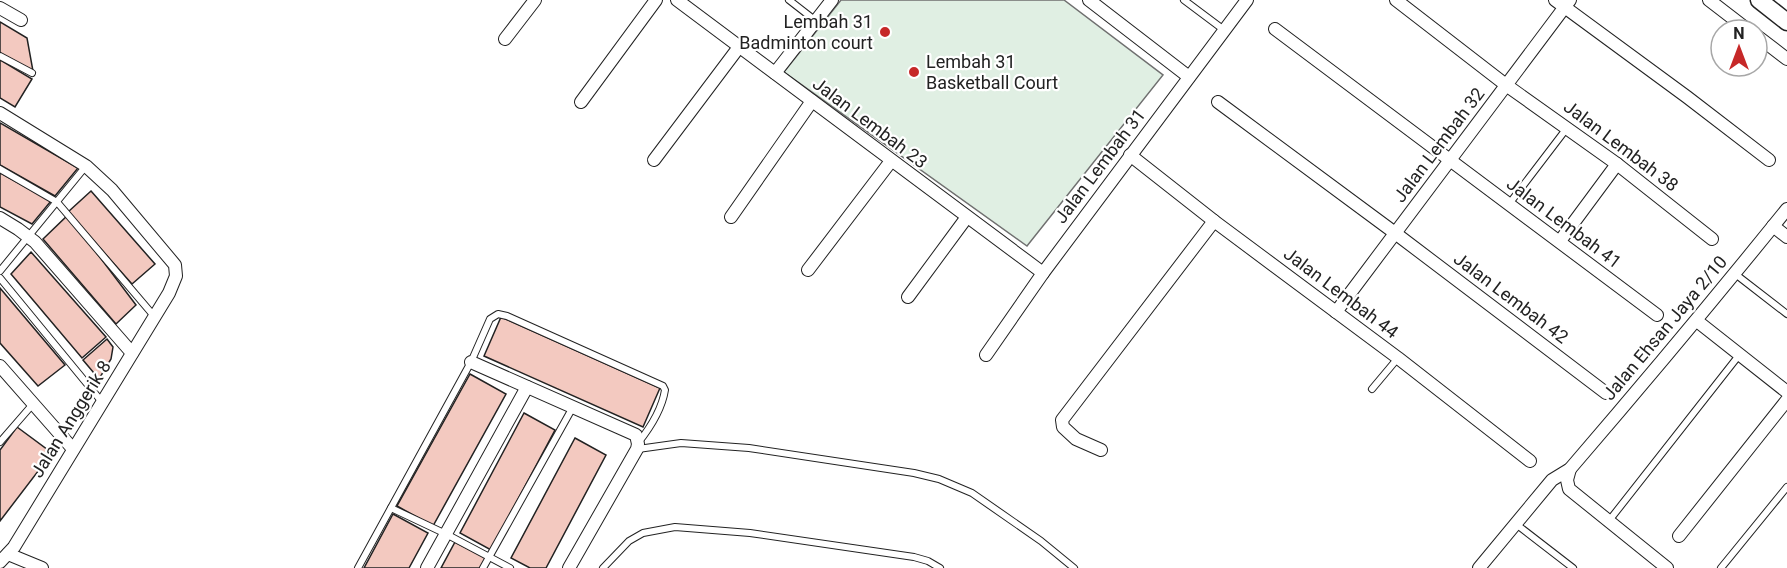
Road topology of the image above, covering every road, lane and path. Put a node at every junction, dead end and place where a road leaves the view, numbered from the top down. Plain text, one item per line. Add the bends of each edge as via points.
1 (535, 0) edge
2 (656, 0) edge
3 (677, 0) edge
4 (789, 0) edge
5 (832, 0) edge
6 (1089, 0) edge
7 (1184, 0) edge
8 (1246, 0) edge
9 (1396, 0) edge
10 (1709, 0) edge
11 (1759, 0) edge
12 (1564, 2) edge
13 (0, 8) edge
14 (1733, 18) edge
15 (21, 20) dead end
16 (816, 21) junction
17 (1787, 22) edge
18 (1275, 28) dead end
19 (1224, 31) junction
20 (505, 39) dead end
21 (1769, 45) edge
22 (740, 47) junction
23 (0, 56) edge
24 (1787, 59) edge
25 (32, 73) dead end
26 (775, 74) junction
27 (1189, 77) junction
28 (1506, 85) junction
29 (812, 101) junction
30 (581, 102) dead end
31 (1218, 102) dead end
32 (0, 113) edge
33 (1567, 128) junction
34 (1130, 155) junction
35 (654, 160) dead end
36 (1769, 160) dead end
37 (891, 161) junction
38 (1449, 161) junction
39 (1617, 164) junction
40 (86, 166) junction
41 (0, 169) edge
42 (57, 202) junction
43 (1509, 204) junction
44 (1787, 209) edge
45 (731, 217) dead end
46 (967, 217) junction
47 (0, 218) edge
48 (1214, 221) junction
49 (1773, 226) junction
50 (1395, 233) junction
51 (28, 237) junction
52 (1787, 237) edge
53 (1712, 239) dead end
54 (1560, 241) junction
55 (808, 270) dead end
56 (0, 271) edge
57 (1043, 273) junction
58 (1733, 273) junction
59 (0, 278) edge
60 (908, 297) dead end
61 (1336, 312) junction
62 (1787, 314) edge
63 (1657, 315) dead end
64 (155, 317) junction
65 (1697, 321) junction
66 (132, 353) junction
67 (1740, 354) junction
68 (986, 355) dead end
69 (1398, 358) junction
70 (471, 362) junction
71 (0, 366) edge
72 (527, 387) junction
73 (1372, 389) dead end
74 (1787, 392) edge
75 (1606, 393) dead end
76 (1787, 400) edge
77 (102, 402) junction
78 (33, 404) junction
79 (573, 407) junction
80 (0, 442) edge
81 (637, 446) junction
82 (73, 450) junction
83 (1101, 450) dead end
84 (1530, 460) dead end
85 (1570, 469) junction
86 (1787, 487) edge
87 (391, 508) junction
88 (1608, 522) junction
89 (1516, 523) junction
90 (446, 534) junction
91 (1679, 536) dead end
92 (489, 556) junction
93 (4, 558) edge
94 (42, 568) edge
95 (358, 568) edge
96 (427, 568) edge
97 (483, 568) edge
98 (510, 568) edge
99 (569, 568) edge
100 (603, 568) edge
101 (940, 568) edge
102 (1074, 568) edge
103 (1479, 568) edge
104 (1573, 568) edge
105 (1667, 568) edge
106 (1721, 568) edge

1 - 20 street
2 - 30 street
3 - 22 street, Jalan Lembah 23
4 - 16 lane
5 - 16 street
6 - 27 street
7 - 19 lane
8 - 19 street, Jalan Lembah 31
9 - 28 street, Jalan Lembah 38
10 - 14 street
11 - 17 main road
12 - 28 street, Jalan Lembah 32
12 - 36 street
13 - 15 street
16 - 26 street
18 - 38 street, Jalan Lembah 41
19 - 27 street, Jalan Lembah 31
21 - 24 street
22 - 26 street, Jalan Lembah 23
22 - 35 street
23 - 25 lane
26 - 29 street, Jalan Lembah 23
27 - 34 street, Jalan Lembah 31
28 - 33 street, Jalan Lembah 38
28 - 38 street, Jalan Lembah 32
29 - 37 street, Jalan Lembah 23
29 - 45 street
31 - 50 street, Jalan Lembah 42
32 - 40 street
33 - 39 street, Jalan Lembah 38
33 - 43 lane
34 - 48 street, Jalan Lembah 44
34 - 57 street, Jalan Lembah 31
37 - 46 street, Jalan Lembah 23
37 - 55 street
38 - 43 street, Jalan Lembah 41
38 - 50 street, Jalan Lembah 32
39 - 53 street, Jalan Lembah 38
39 - 54 street
40 - 42 lane
40 - 64 street, Jalan Anggerik 8 via 112,190 175,265 176,276
41 - 42 lane
42 - 51 lane
42 - 64 lane
43 - 54 street, Jalan Lembah 41
44 - 49 street, Jalan Ehsan Jaya 2/10
46 - 57 street, Jalan Lembah 23
46 - 60 street
47 - 51 street
48 - 61 street, Jalan Lembah 44
48 - 83 street via 1064,416 1065,430 1087,446
49 - 52 street
49 - 58 street, Jalan Ehsan Jaya 2/10
50 - 61 street, Jalan Lembah 32
50 - 75 street, Jalan Lembah 42
51 - 56 lane
51 - 66 street
54 - 63 street, Jalan Lembah 41
57 - 68 street, Jalan Lembah 31
58 - 62 lane
58 - 65 street, Jalan Ehsan Jaya 2/10
59 - 77 lane
61 - 69 street, Jalan Lembah 44
64 - 66 street, Jalan Anggerik 8
65 - 67 street
65 - 85 street, Jalan Ehsan Jaya 2/10
66 - 77 street, Jalan Anggerik 8
67 - 74 street
67 - 88 lane
69 - 73 lane
69 - 84 street, Jalan Lembah 44
70 - 72 street
70 - 81 lane via 490,319 498,314 663,386 664,398
70 - 87 lane
71 - 78 street
72 - 79 street
72 - 90 street
76 - 91 street
77 - 82 street, Jalan Anggerik 8
78 - 80 lane
78 - 82 street
79 - 81 street via 636,435
79 - 92 lane
81 - 99 street
81 - 102 lane via 681,443 749,447 939,479 972,493 1041,540
82 - 93 street, Jalan Anggerik 8
85 - 88 street via 1569,489
85 - 89 street, Jalan Ehsan Jaya 2/10 via 1552,480
86 - 106 lane
87 - 90 lane
87 - 95 lane
88 - 105 street
89 - 103 street, Jalan Ehsan Jaya 2/10
89 - 104 lane
90 - 92 lane
90 - 96 street
92 - 97 lane
92 - 98 lane
93 - 94 street
100 - 101 lane via 629,541 643,533 675,527 750,533 914,557

